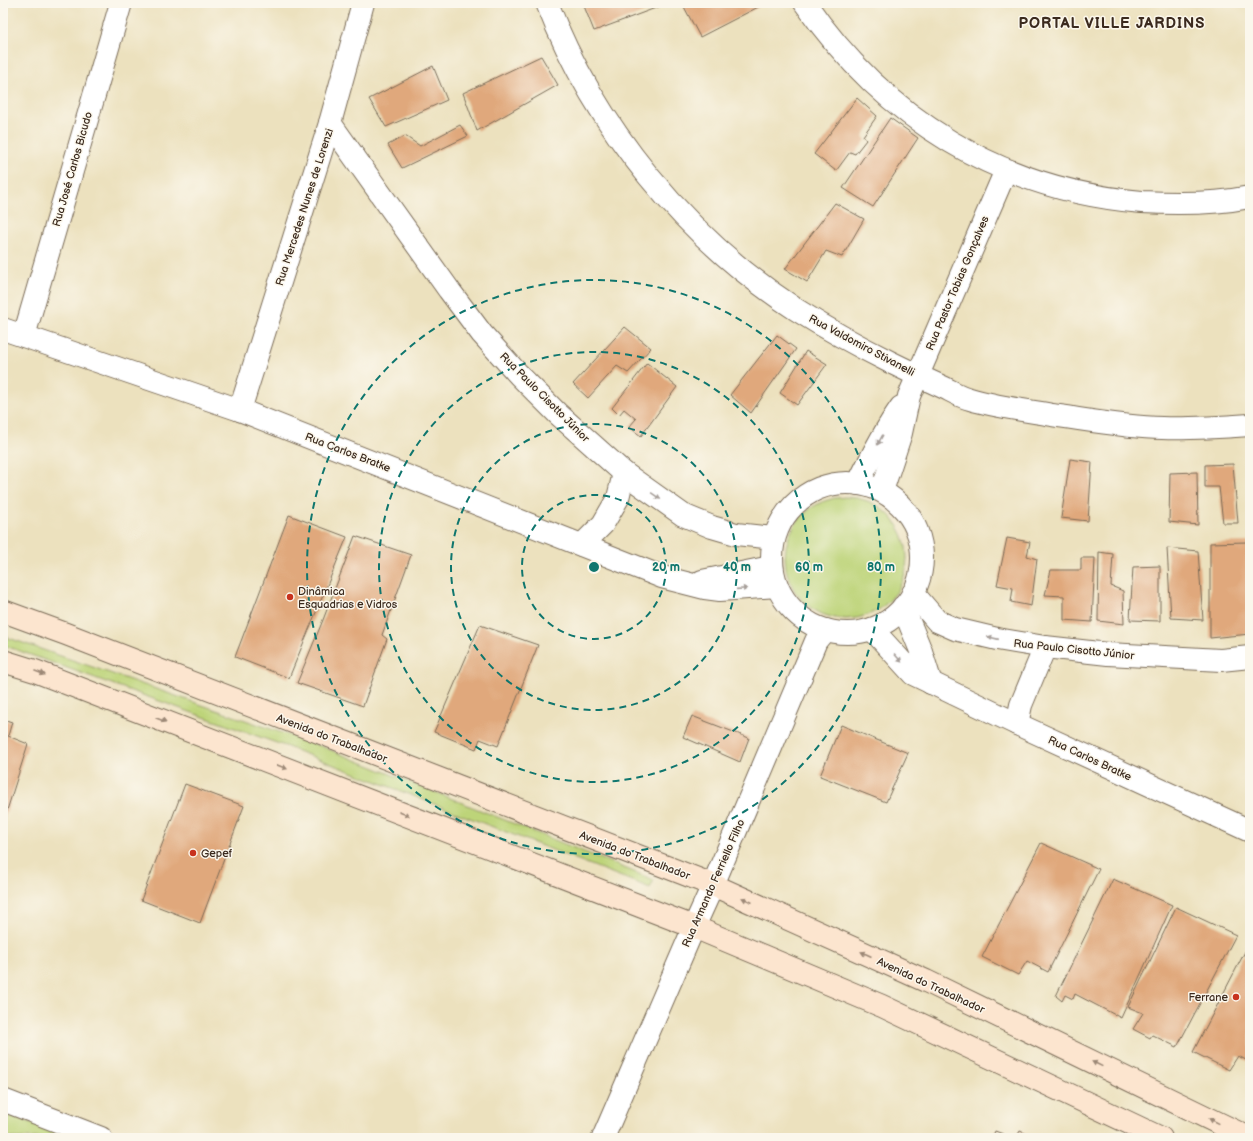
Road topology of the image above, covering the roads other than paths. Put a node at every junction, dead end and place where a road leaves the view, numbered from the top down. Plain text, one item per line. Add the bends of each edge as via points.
1 (121, 3) edge
2 (363, 3) edge
3 (547, 3) edge
4 (805, 3) edge
5 (330, 123) junction
6 (1006, 170) junction
7 (1250, 197) edge
8 (3, 329) edge
9 (24, 336) junction
10 (917, 375) junction
11 (909, 396) junction
12 (240, 410) junction
13 (1250, 425) edge
14 (624, 473) junction
15 (858, 484) junction
16 (882, 491) junction
17 (774, 538) junction
18 (582, 544) junction
19 (774, 577) junction
20 (908, 600) junction
21 (3, 611) edge
22 (872, 629) junction
23 (825, 630) junction
24 (1045, 647) junction
25 (1250, 658) edge
26 (3, 661) edge
27 (931, 683) junction
28 (1016, 724) junction
29 (1250, 831) edge
30 (713, 885) junction
31 (694, 927) junction
32 (3, 1100) edge
33 (101, 1138) edge
34 (603, 1138) edge
35 (1160, 1138) edge
36 (1249, 1138) edge

1 - 9 street, Rua José Carlos Bicudo
2 - 5 street, Rua Mercedes Nunes de Lorenzi
3 - 10 street, Rua Valdomiro Stivanelli via 572,59 622,142 684,216 751,277 796,309 838,335
4 - 6 street via 848,60 905,112 957,146
5 - 12 street, Rua Mercedes Nunes de Lorenzi
5 - 14 street, Rua Paulo Cisotto Júnior via 482,334 558,414
6 - 7 street via 1044,184 1124,200 1165,203
6 - 10 street, Rua Pastor Tobias Gonçalves
8 - 9 street, Rua Carlos Bratke
9 - 12 street, Rua Carlos Bratke
10 - 11 street, Rua Pastor Tobias Gonçalves
10 - 13 street, Rua Valdomiro Stivanelli via 968,399 1111,424 1162,428
11 -> 15 street, Rua Pastor Tobias Gonçalves via 891,422
11 - 16 street, Rua Pastor Tobias Gonçalves via 901,432
12 - 18 street, Rua Carlos Bratke
14 -> 17 street, Rua Paulo Cisotto Júnior via 683,515 712,528 736,534
14 - 18 street via 618,498 603,524
15 - 16 street
15 - 17 street via 832,484 816,489 801,498 786,513
16 - 20 street via 908,513 921,544 919,578
17 - 19 street via 771,554
18 - 19 street, Rua Carlos Bratke via 662,577 689,584 714,578
19 - 23 street via 784,600 795,613
20 - 22 street via 890,619
24 -> 20 street, Rua Paulo Cisotto Júnior via 997,640 955,629 937,621
20 - 27 street
21 - 30 street, Avenida do Trabalhador
22 - 23 street via 842,633
22 -> 27 street, Rua Carlos Bratke via 913,674
23 - 30 street, Rua Armando Ferriello Filho via 816,641
24 - 25 street, Rua Paulo Cisotto Júnior via 1157,657 1221,660
24 - 28 street via 1021,705
26 -> 31 street
27 - 28 street, Rua Carlos Bratke
28 - 29 street, Rua Carlos Bratke
30 - 31 street, Rua Armando Ferriello Filho
36 -> 30 street, Avenida do Trabalhador via 926,981
31 - 34 street, Rua Armando Ferriello Filho
31 - 35 street via 882,1006
32 - 33 street

